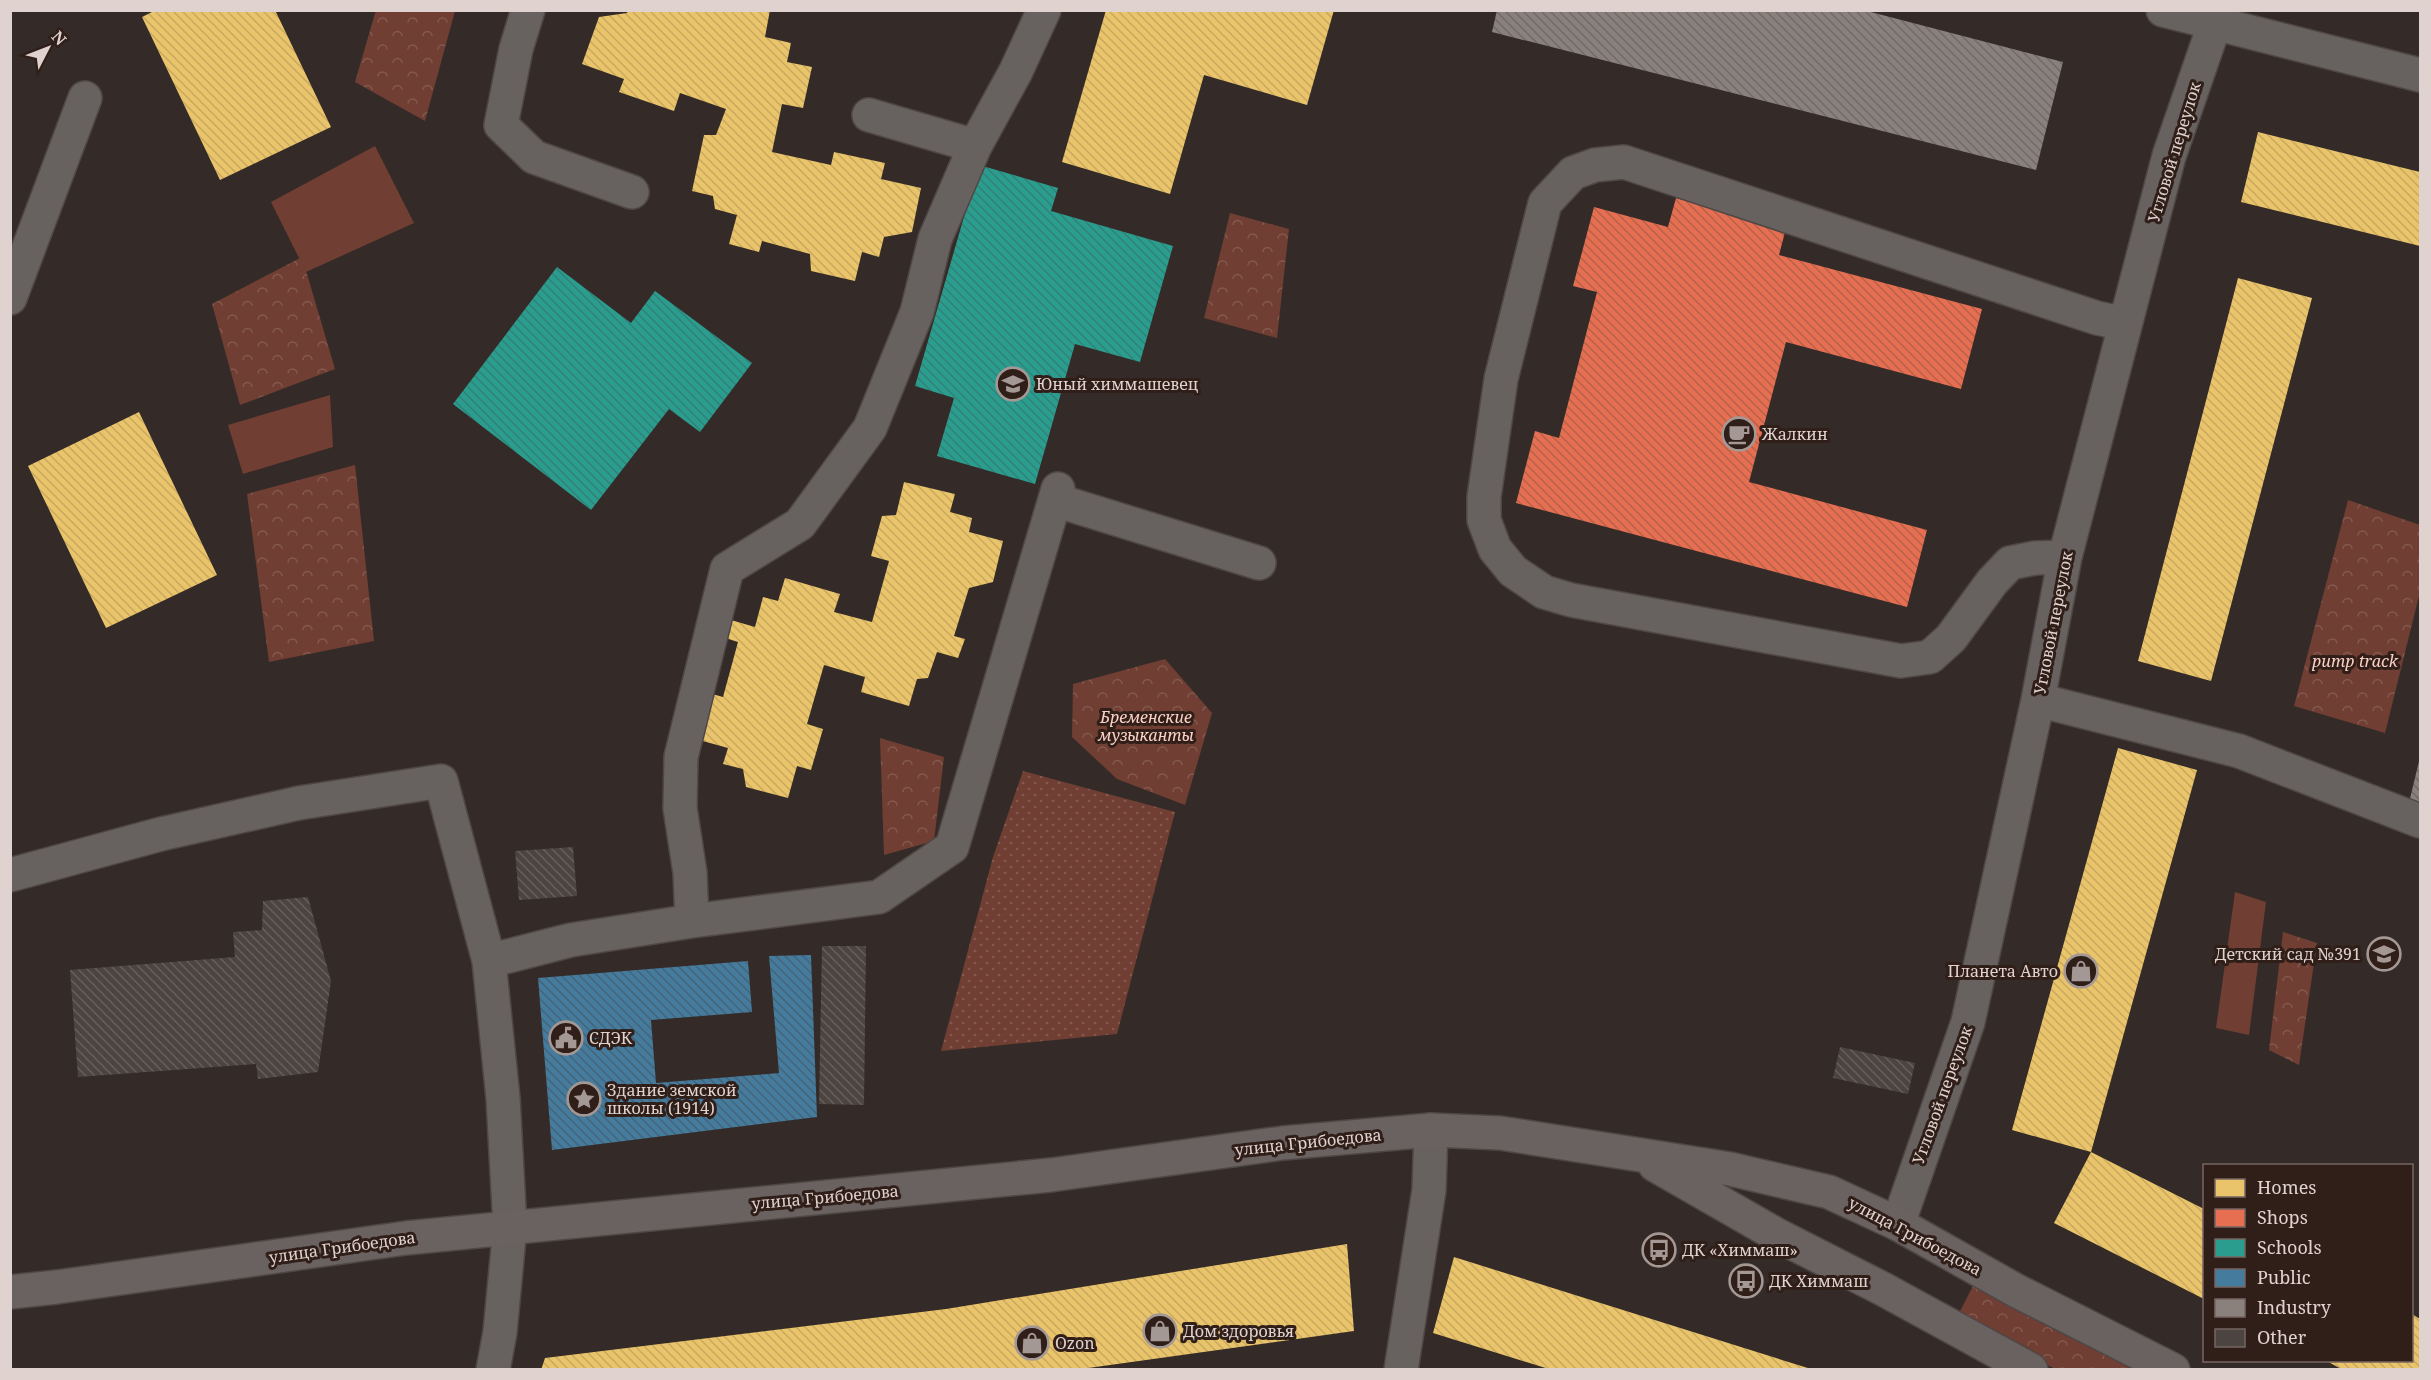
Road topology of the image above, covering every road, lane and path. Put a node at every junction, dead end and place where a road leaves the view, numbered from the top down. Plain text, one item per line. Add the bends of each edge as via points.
1 (528, 10) edge
2 (1044, 10) edge
3 (2163, 10) edge
4 (2215, 23) junction
5 (2421, 75) edge
6 (86, 98) dead end
7 (869, 115) dead end
8 (975, 146) junction
9 (632, 192) dead end
10 (10, 298) edge
11 (2125, 324) junction
12 (2065, 557) junction
13 (1258, 563) dead end
14 (2038, 700) junction
15 (2421, 821) edge
16 (10, 875) edge
17 (692, 921) junction
18 (489, 961) junction
19 (1431, 1130) junction
20 (1640, 1156) junction
21 (1898, 1224) junction
22 (510, 1227) junction
23 (10, 1292) edge
24 (493, 1370) edge
25 (1401, 1370) edge
26 (2031, 1370) edge
27 (2173, 1370) edge

1 - 9 street via 501,125 534,156
2 - 8 street
3 - 4 street
4 - 5 street
4 - 11 street, Угловой переулок via 2169,156
6 - 10 street
7 - 8 street
8 - 17 street via 935,239 917,312 870,428 800,524 727,569 681,757 680,808 690,873
11 - 12 street, Угловой переулок
11 - 12 street via 1624,162 1572,172 1545,202 1501,380 1484,497 1484,520 1495,549 1513,571 1544,592 1571,600 1901,661 1930,657 1951,638 2010,564
12 - 14 street, Угловой переулок
13 - 17 street via 1057,495 952,847 879,897
14 - 15 street via 2238,751
14 - 21 street, Угловой переулок via 1968,1022
16 - 18 street via 161,834 299,803 441,781
17 - 18 street via 571,940
18 - 22 street via 503,1098
19 - 20 main road, улица Грибоедова via 1500,1133
19 - 22 main road, улица Грибоедова via 1283,1143 1051,1175
19 - 25 street via 1429,1190
20 - 21 main road, улица Грибоедова via 1730,1168 1829,1192
20 - 26 main road, улица Грибоедова via 1777,1235
21 - 27 main road, улица Грибоедова via 2015,1290
22 - 23 main road, улица Грибоедова
22 - 24 street

